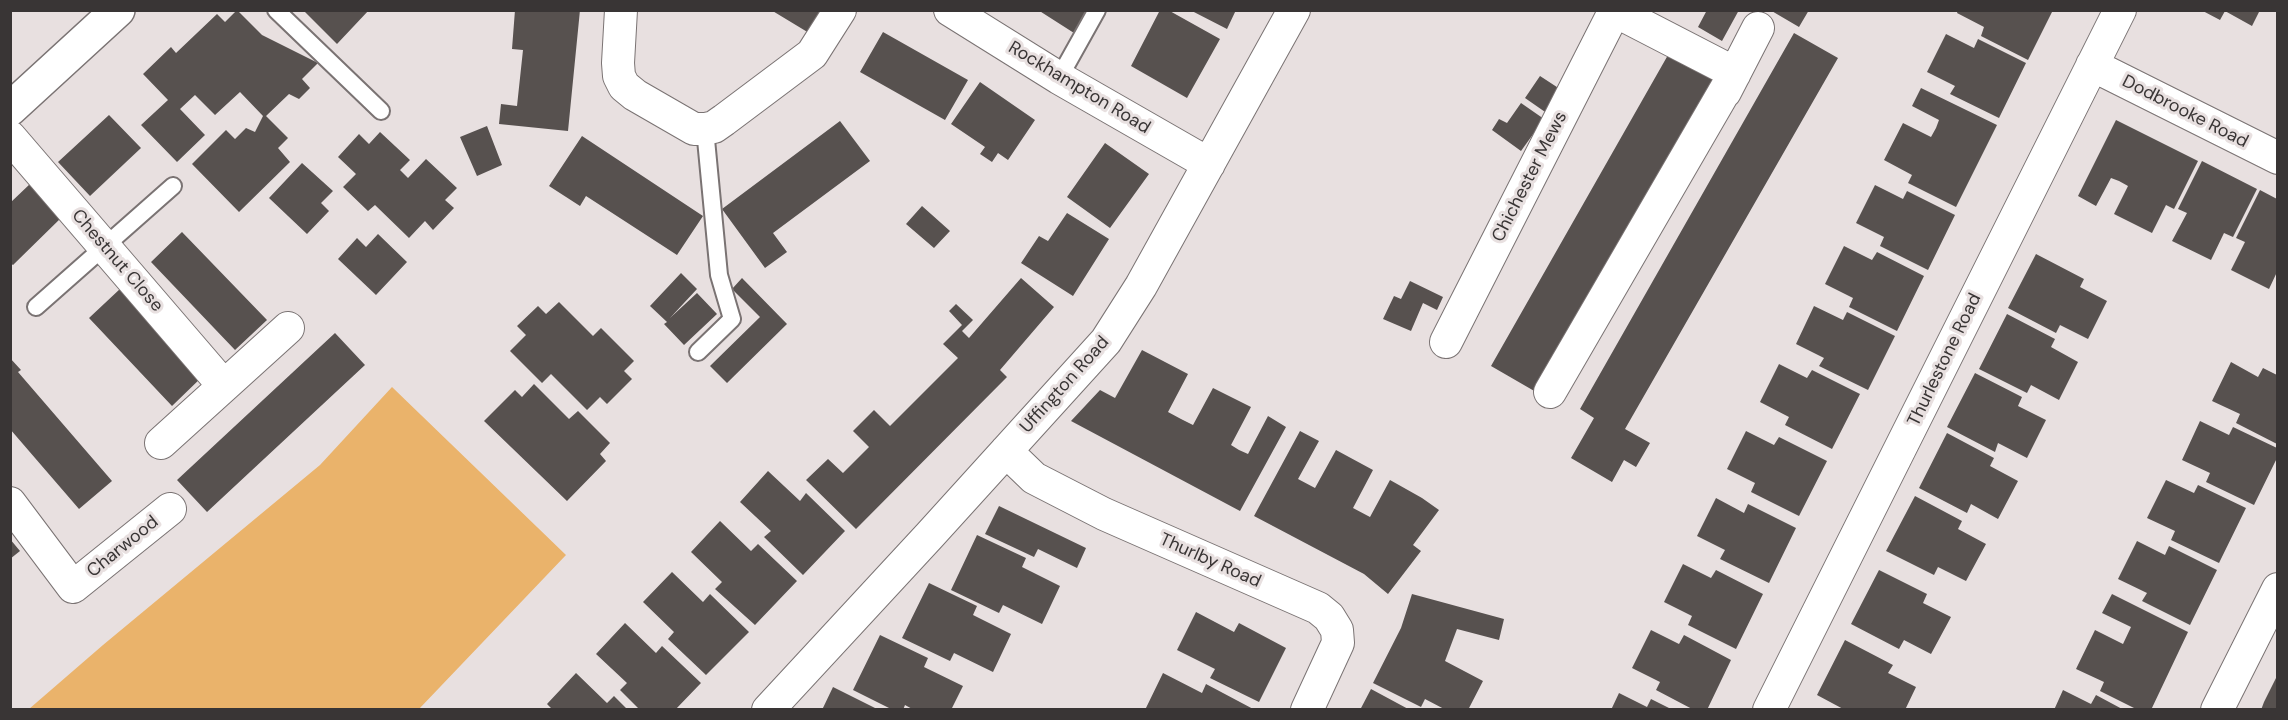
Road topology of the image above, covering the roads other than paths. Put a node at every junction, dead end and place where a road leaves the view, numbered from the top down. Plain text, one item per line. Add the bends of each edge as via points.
1 (118, 10) edge
2 (276, 10) edge
3 (621, 10) edge
4 (840, 10) edge
5 (950, 10) edge
6 (1097, 10) edge
7 (1294, 10) edge
8 (2120, 10) edge
9 (1614, 11) edge
10 (1758, 28) dead end
11 (2092, 65) junction
12 (1735, 74) junction
13 (1059, 78) junction
14 (10, 109) edge
15 (381, 111) dead end
16 (705, 129) junction
17 (10, 137) edge
18 (2277, 158) edge
19 (1209, 164) junction
20 (173, 186) dead end
21 (104, 246) junction
22 (36, 307) dead end
23 (288, 328) dead end
24 (1446, 342) dead end
25 (698, 352) dead end
26 (224, 386) junction
27 (1559, 394) dead end
28 (161, 443) dead end
29 (1005, 451) junction
30 (10, 503) edge
31 (170, 509) dead end
32 (2277, 589) edge
33 (768, 710) edge
34 (1307, 710) edge
35 (1769, 710) edge
36 (2217, 710) edge

1 - 14 street
2 - 15 lane
3 - 16 street via 618,63 624,86 694,129
4 - 16 street via 821,42 799,65 714,127
5 - 13 street, Rockhampton Road
6 - 13 lane
7 - 19 street, Uffington Road
8 - 11 street, Thurlestone Road
9 - 12 street, Chichester Mews
9 - 24 street, Chichester Mews
10 - 12 street
11 - 18 street, Dodbrooke Road
11 - 35 street, Thurlestone Road
12 - 27 street
13 - 19 street, Rockhampton Road
16 - 25 lane via 719,275 732,319
17 - 21 street, Chestnut Close
19 - 29 street, Uffington Road via 1106,341
20 - 21 lane
21 - 22 lane
21 - 26 street, Chestnut Close
23 - 26 street
26 - 28 street
29 - 33 street, Uffington Road
29 - 34 street, Thurlby Road via 1034,478 1104,514 1318,608 1329,617 1337,630 1338,643
30 - 31 street, Charwood via 73,587
32 - 36 street

